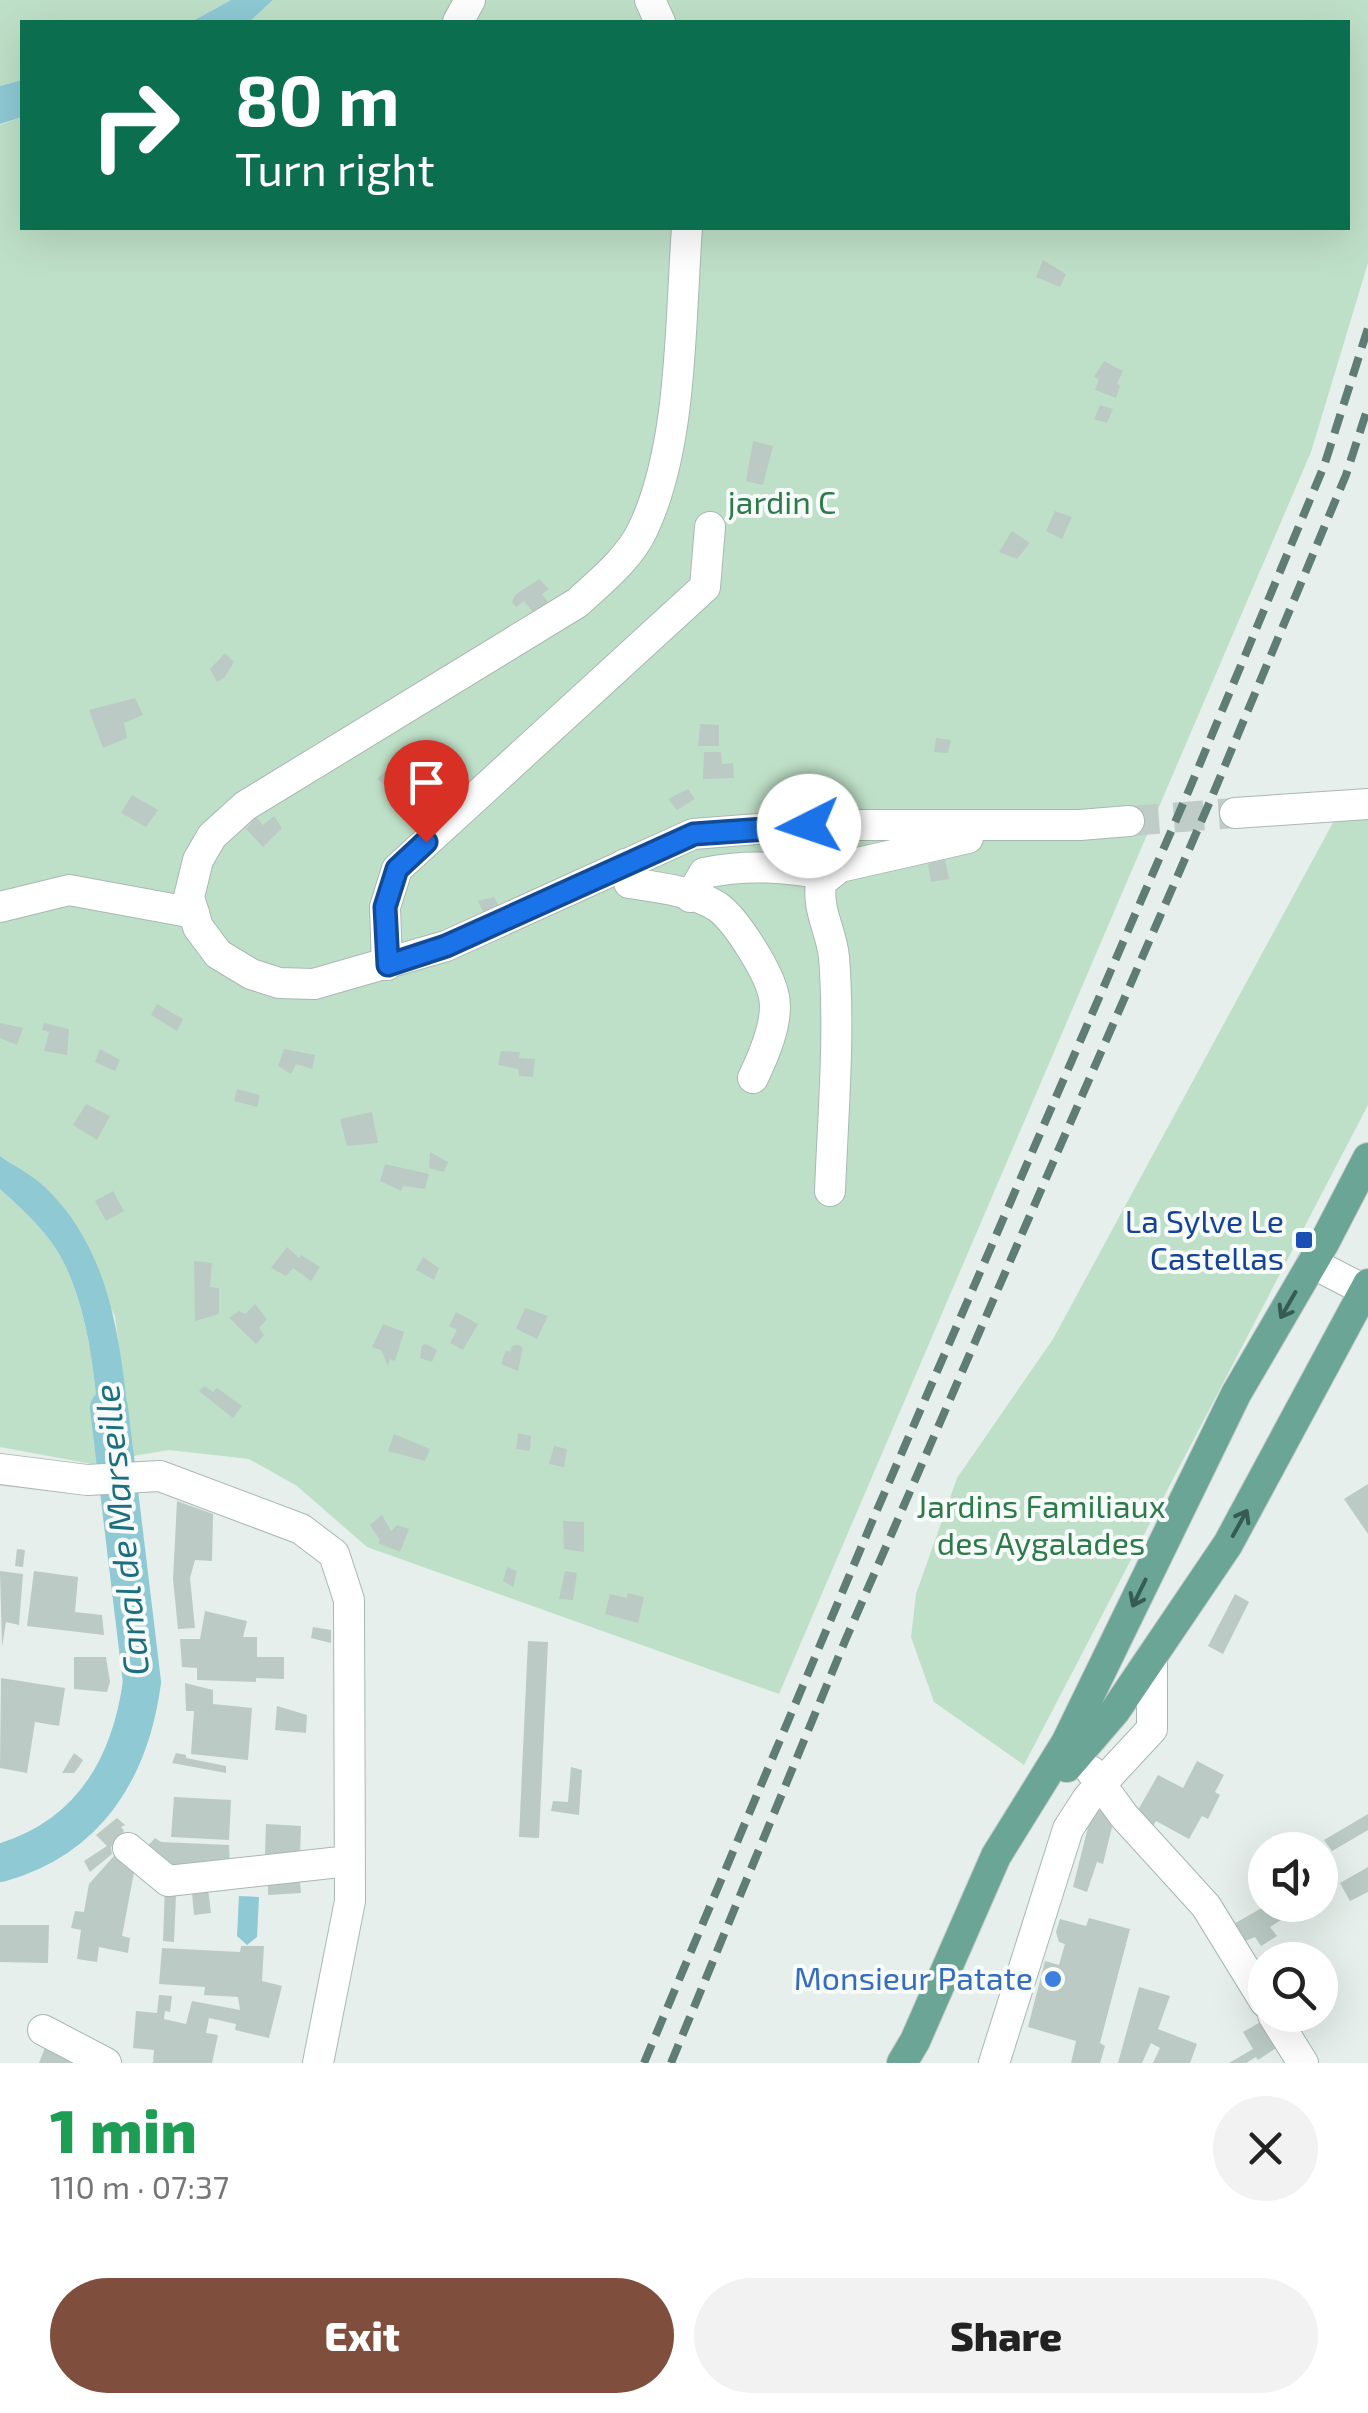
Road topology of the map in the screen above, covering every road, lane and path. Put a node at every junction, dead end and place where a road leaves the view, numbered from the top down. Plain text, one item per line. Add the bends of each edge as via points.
1 (686, 230) edge
2 (710, 528) dead end
3 (1368, 804) edge
4 (1235, 813) tunnel mouth
5 (1129, 822) tunnel mouth
6 (1025, 826) junction
7 (625, 864) junction
8 (830, 876) junction
9 (690, 897) junction
10 (0, 908) edge
11 (194, 912) junction
12 (388, 965) junction
13 (753, 1078) dead end
14 (1368, 1158) edge
15 (830, 1191) dead end
16 (1312, 1263) junction
17 (1367, 1289) edge
18 (0, 1469) edge
19 (1152, 1656) junction
20 (1072, 1749) junction
21 (1102, 1784) junction
22 (128, 1848) dead end
23 (349, 1861) junction
24 (1248, 1974) edge
25 (43, 2030) dead end
26 (1284, 2032) edge
27 (106, 2063) edge
28 (318, 2063) edge
29 (902, 2063) edge
30 (994, 2063) edge
31 (1303, 2063) edge

1 - 11 street via 670,452 642,532 578,603 245,806 212,836 198,860 190,897
2 - 12 street via 705,587 397,869 385,907
3 - 4 street
5 - 6 street
6 - 7 street via 809,826 694,834
6 - 8 street via 840,867
7 - 9 street via 628,883
7 - 12 street via 446,946
8 - 9 street via 735,866 704,873
8 - 15 street via 821,882 818,902 833,953 836,1024
9 - 13 street via 717,906 745,935 775,998 768,1048
10 - 11 street via 69,890
11 - 12 street via 218,954 280,984 314,984
14 - 16 main road
16 - 17 street
16 -> 20 main road via 1236,1394
19 -> 17 main road via 1228,1544
18 - 23 street via 87,1480 160,1476 301,1529 334,1554 349,1600
19 - 20 main road via 1115,1711
19 - 21 street via 1152,1729
20 - 21 street
20 - 29 main road via 996,1856
21 - 24 street via 1206,1906
21 - 30 street via 1068,1829
22 - 23 street via 168,1880
23 - 28 street via 350,1901
25 - 27 street
26 - 31 street

